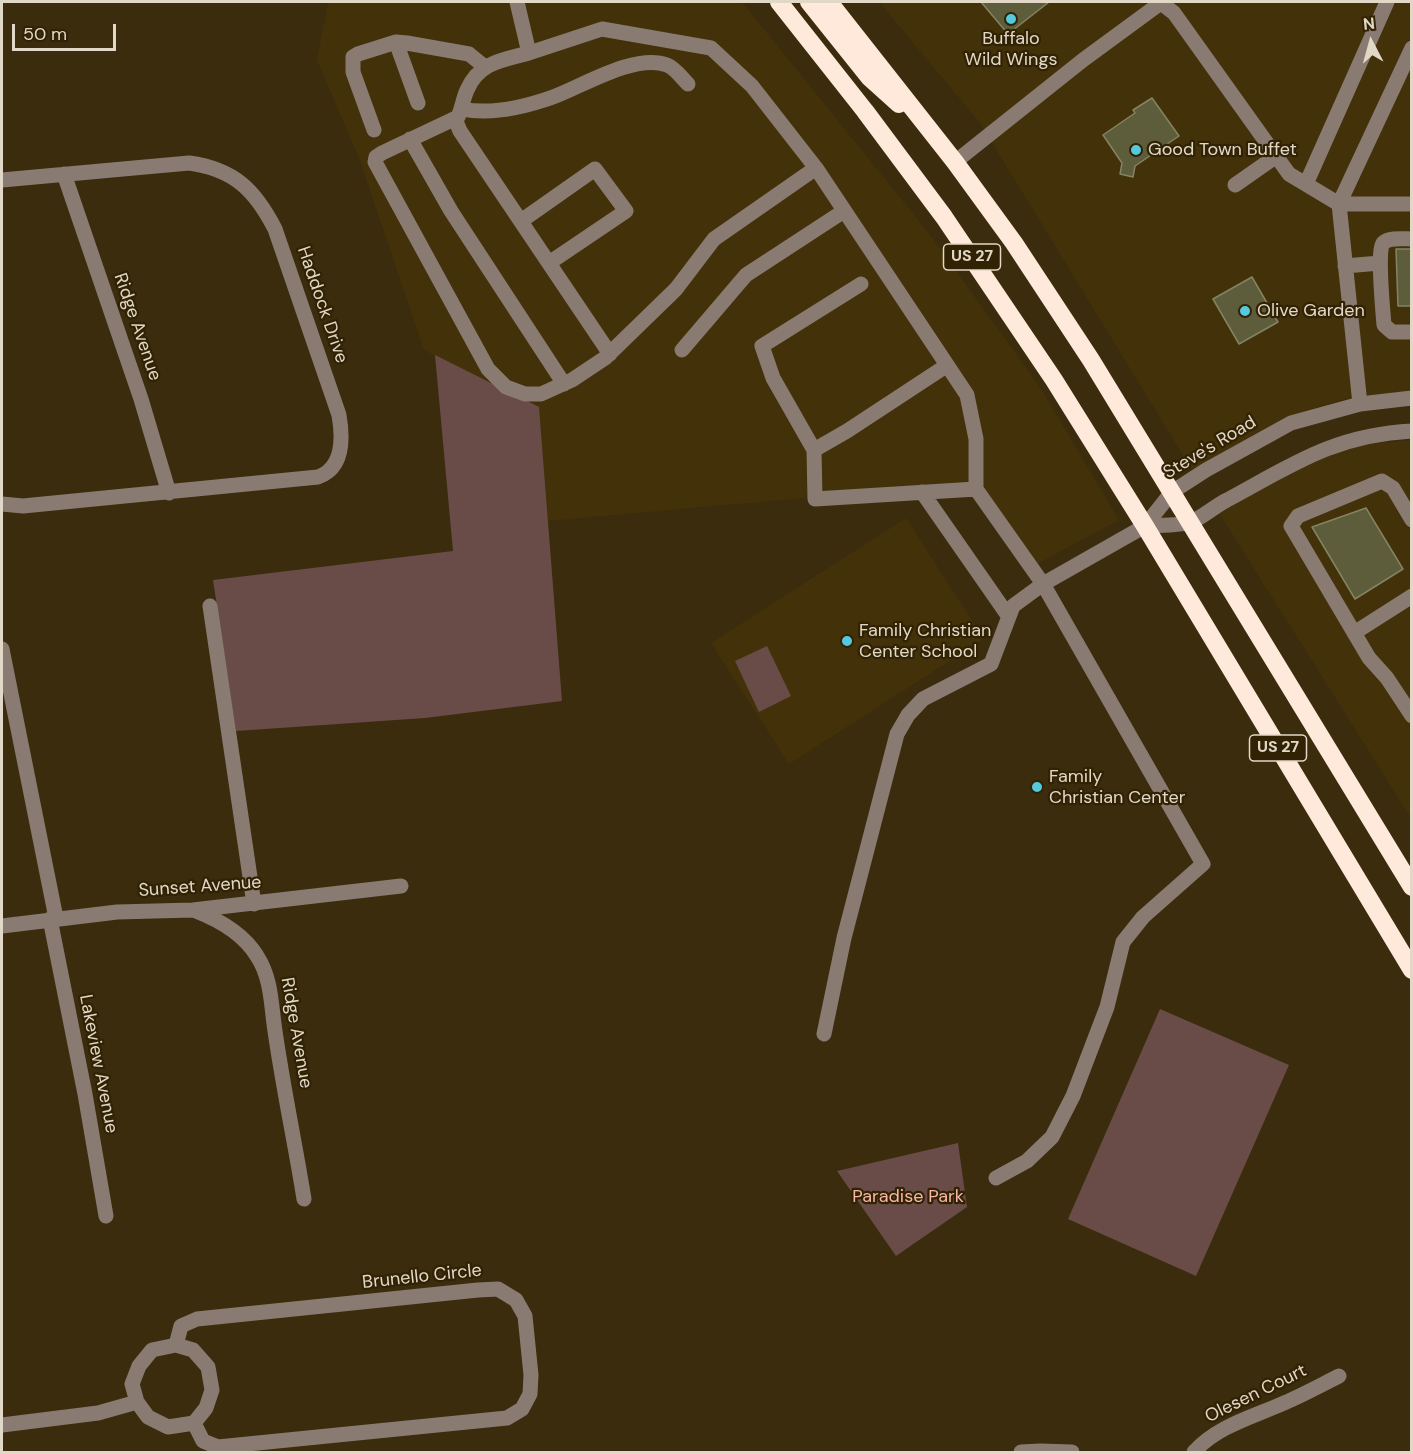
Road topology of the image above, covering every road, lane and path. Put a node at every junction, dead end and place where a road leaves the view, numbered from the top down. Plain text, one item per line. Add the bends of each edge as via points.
1 (517, 2) edge
2 (779, 2) edge
3 (809, 2) edge
4 (829, 2) edge
5 (1161, 2) edge
6 (1387, 2) edge
7 (396, 42) junction
8 (1412, 48) edge
9 (529, 53) junction
10 (484, 67) junction
11 (688, 84) dead end
12 (418, 103) dead end
13 (458, 114) junction
14 (374, 130) dead end
15 (932, 133) junction
16 (410, 140) junction
17 (1275, 157) junction
18 (955, 162) junction
19 (816, 168) junction
20 (64, 174) junction
21 (2, 180) edge
22 (1306, 184) junction
23 (1235, 185) dead end
24 (1339, 204) junction
25 (1412, 204) edge
26 (844, 211) junction
27 (521, 221) junction
28 (1412, 239) edge
29 (549, 262) junction
30 (1380, 263) junction
31 (1345, 266) junction
32 (861, 284) dead end
33 (1412, 332) edge
34 (682, 350) dead end
35 (610, 354) junction
36 (946, 366) junction
37 (564, 384) junction
38 (1412, 398) edge
39 (1360, 404) junction
40 (1412, 432) edge
41 (814, 450) junction
42 (976, 489) junction
43 (922, 492) junction
44 (1172, 492) junction
45 (169, 493) junction
46 (2, 504) edge
47 (1412, 520) edge
48 (1191, 522) junction
49 (1145, 526) junction
50 (1044, 585) junction
51 (1412, 596) edge
52 (210, 606) dead end
53 (1009, 616) junction
54 (1354, 633) junction
55 (2, 649) edge
56 (1412, 716) edge
57 (402, 886) dead end
58 (1412, 887) edge
59 (254, 904) junction
60 (193, 909) junction
61 (53, 919) junction
62 (2, 926) edge
63 (1412, 970) edge
64 (824, 1034) dead end
65 (996, 1178) dead end
66 (304, 1199) dead end
67 (106, 1216) dead end
68 (176, 1345) junction
69 (1339, 1376) dead end
70 (137, 1402) junction
71 (194, 1423) junction
72 (2, 1425) edge
73 (1021, 1452) edge
74 (1072, 1452) edge
75 (1194, 1452) edge

1 - 9 street
2 - 49 highway, US 27 via 944,217 1054,380
3 - 15 highway via 868,76
4 - 15 highway, US 27
5 - 17 street via 1174,13
5 - 18 street
6 - 22 street
7 - 10 street via 469,54
7 - 12 street
7 - 14 street via 353,57 353,72
8 - 24 street
9 - 10 street
9 - 19 street via 602,29 711,48 752,86
10 - 13 street via 466,90
11 - 13 street via 670,66 646,63 514,108
13 - 16 street
13 - 27 street via 460,131
15 - 18 highway, US 27
16 - 37 street via 451,211
16 - 37 street via 382,153 375,162 488,369 506,387 525,394 541,394
17 - 22 street via 1289,174
17 - 23 street
18 - 44 highway, US 27 via 1046,291
19 - 26 street
19 - 35 street via 714,239 676,290
20 - 21 street, Haddock Drive
20 - 45 street, Ridge Avenue
20 - 45 street, Haddock Drive via 189,163 223,171 252,192 275,229 339,415 341,450 325,475
22 - 24 street
24 - 25 street
24 - 31 street
26 - 34 street via 746,274
26 - 36 street
27 - 29 street
27 - 29 street via 595,169 626,211
28 - 30 street via 1383,243
29 - 35 street
30 - 31 street
30 - 33 street via 1383,325 1392,332
31 - 39 street
32 - 41 street via 762,346 773,378
35 - 37 street
36 - 41 street
36 - 42 street via 967,395 976,439
38 - 39 street, Steve's Road
39 - 44 street, Steve's Road via 1291,423
40 - 48 street via 1368,436 1311,454
41 - 43 street via 815,499
42 - 43 street
42 - 50 street
43 - 53 street
44 - 48 highway, US 27
44 - 49 street, Steve's Road
45 - 46 street, Haddock Drive via 23,506
47 - 54 street via 1393,488 1382,481 1292,522
48 - 49 street
48 - 58 highway, US 27
49 - 50 street
49 - 63 highway, US 27
50 - 53 street via 1013,606
50 - 65 street via 1203,864 1143,917 1123,942 1107,1007 1073,1096 1052,1137 1027,1161
51 - 54 street
52 - 59 street
53 - 64 street via 991,664 923,699 908,714 897,734 844,938
54 - 56 street
55 - 61 street, Lakeview Avenue
57 - 59 street, Sunset Avenue
59 - 60 street, Sunset Avenue
60 - 61 street, Sunset Avenue
60 - 66 street, Ridge Avenue via 229,927 257,955 265,970
61 - 62 street, Sunset Avenue
61 - 67 street, Lakeview Avenue
68 - 70 street via 152,1350 139,1366 132,1384
68 - 71 street via 193,1350 208,1367 212,1390 206,1408
68 - 71 street, Brunello Circle via 181,1326 197,1319 478,1290 498,1289 516,1300 525,1316 530,1394 522,1409 507,1418 218,1447 203,1441
69 - 75 street, Olesen Court via 1217,1432
70 - 71 street via 148,1417 168,1427
70 - 72 street via 98,1413
73 - 74 street

